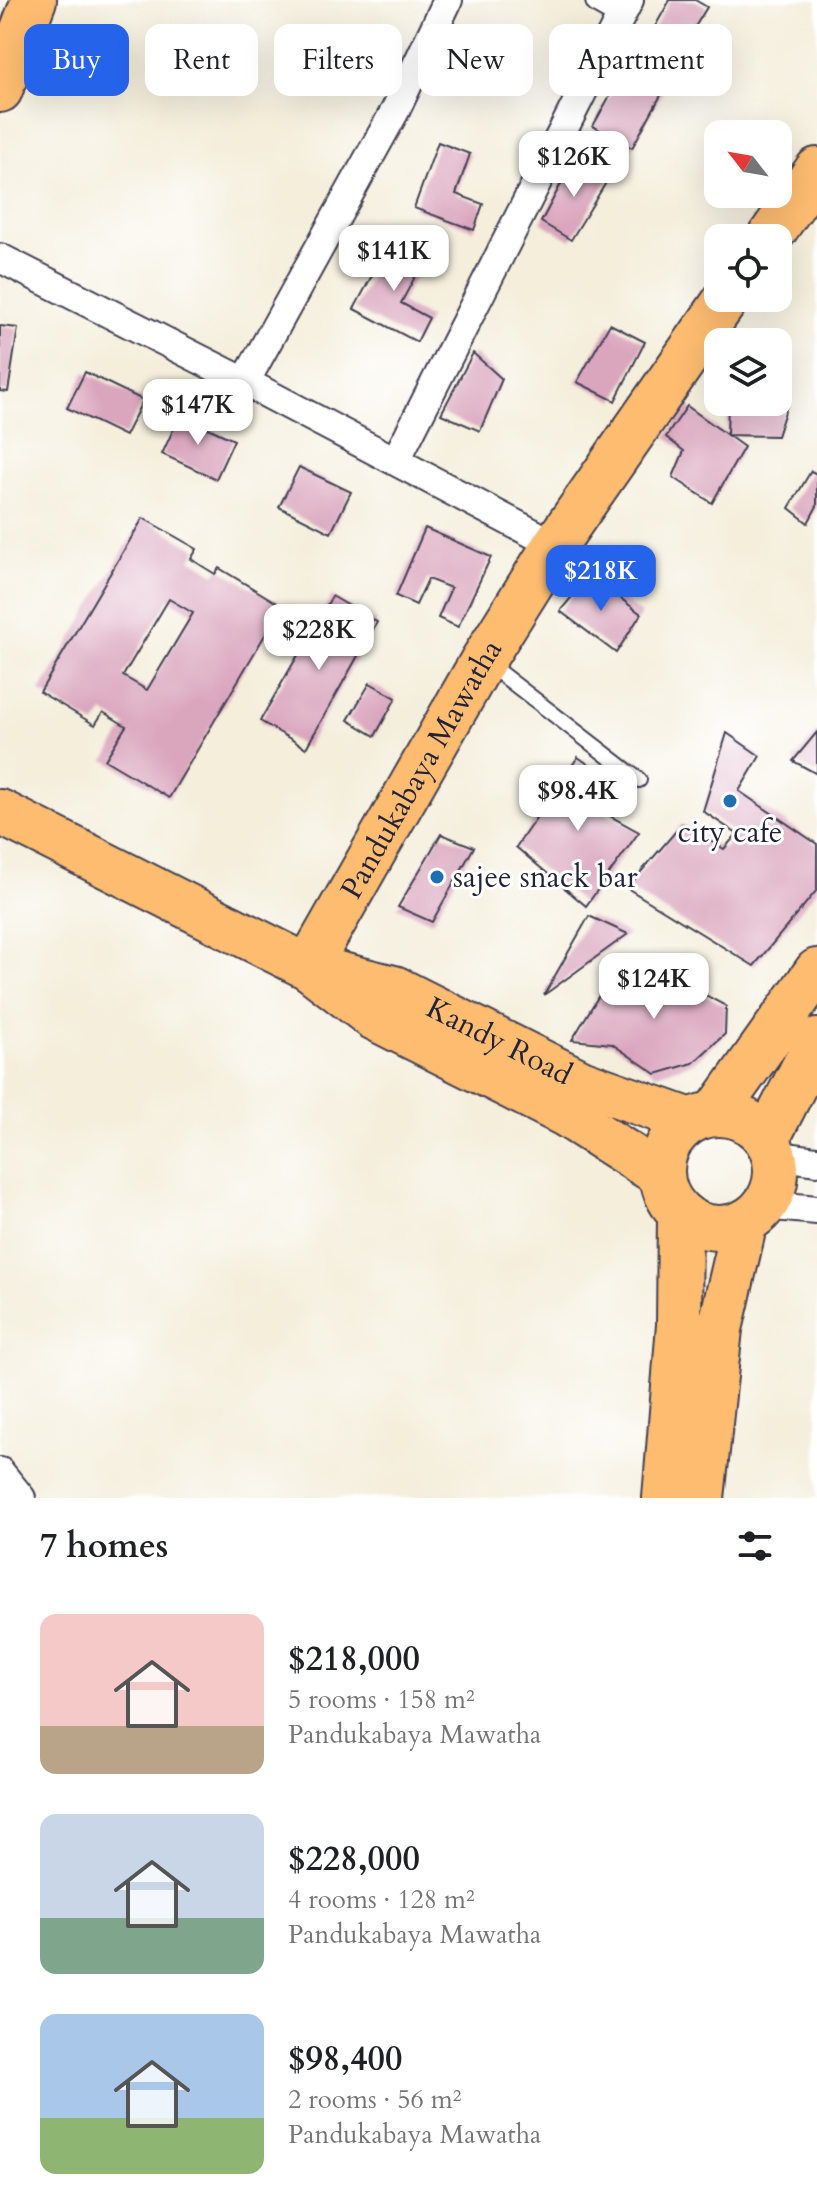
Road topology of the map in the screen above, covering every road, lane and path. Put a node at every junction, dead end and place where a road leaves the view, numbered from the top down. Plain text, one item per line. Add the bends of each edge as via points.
1 (34, 0) edge
2 (448, 0) edge
3 (617, 4) edge
4 (0, 90) edge
5 (817, 170) edge
6 (779, 224) edge
7 (0, 258) edge
8 (717, 312) edge
9 (245, 382) junction
10 (396, 460) junction
11 (555, 545) junction
12 (483, 660) junction
13 (639, 780) dead end
14 (0, 812) edge
15 (308, 967) junction
16 (817, 971) edge
17 (817, 1041) edge
18 (703, 1117) junction
19 (770, 1147) junction
20 (817, 1161) edge
21 (670, 1194) junction
22 (817, 1210) edge
23 (755, 1214) junction
24 (0, 1472) edge
25 (21, 1498) edge
26 (665, 1498) edge
27 (702, 1498) edge

1 - 4 main road
2 - 9 street via 396,109
3 - 10 street via 512,236
5 - 6 main road
7 - 9 street
8 - 11 main road, Pandukabaya Mawatha
9 - 10 street
10 - 11 street
11 - 12 main road, Pandukabaya Mawatha
12 - 13 lane
12 - 15 main road, Pandukabaya Mawatha
14 - 15 main road, Kandy Road
15 - 18 main road, Kandy Road via 394,988 581,1082
15 - 21 main road, Kandy Road via 373,1017 565,1114
16 - 18 main road
17 - 19 main road
18 - 19 main road via 744,1119
18 - 21 main road via 668,1144
19 - 20 street
19 - 23 main road via 775,1181
21 - 23 main road via 704,1227 718,1228
21 - 26 main road via 679,1325
22 - 23 street
23 - 27 main road via 720,1329
24 - 25 street

